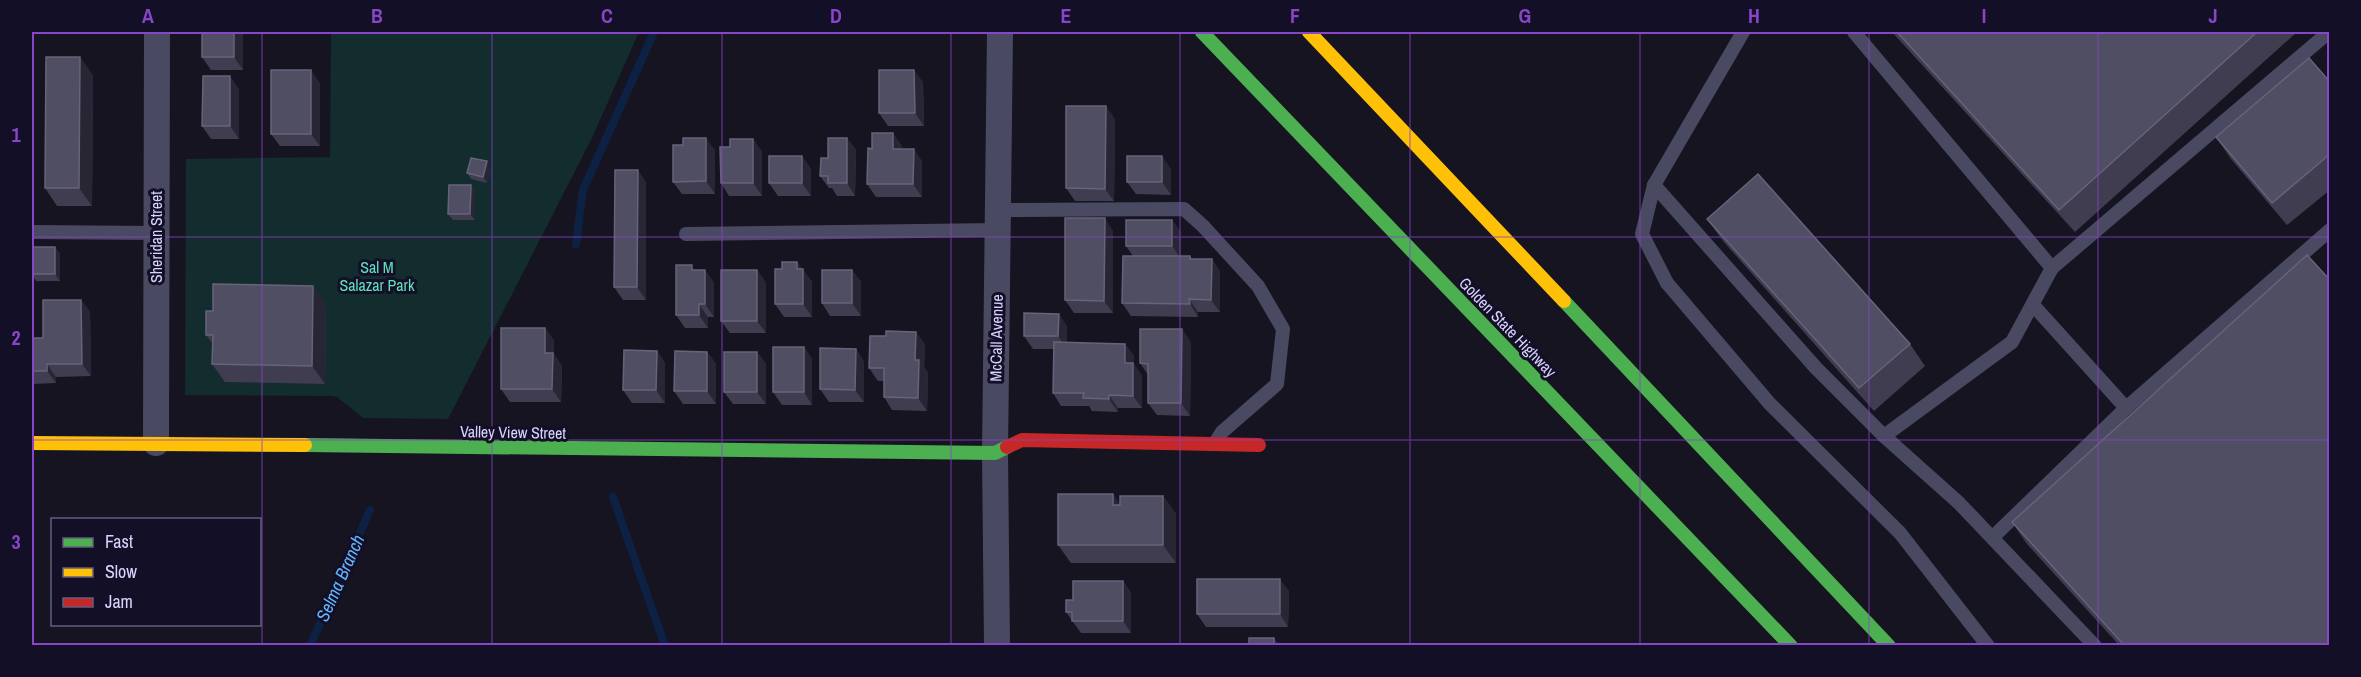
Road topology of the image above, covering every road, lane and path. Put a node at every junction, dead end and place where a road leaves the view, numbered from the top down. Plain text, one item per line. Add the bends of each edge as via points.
1 (157, 32) edge
2 (1000, 32) edge
3 (1202, 32) edge
4 (1309, 32) edge
5 (1743, 32) edge
6 (1854, 32) edge
7 (2329, 32) edge
8 (1654, 185) junction
9 (997, 220) junction
10 (2330, 231) edge
11 (32, 232) edge
12 (156, 233) junction
13 (686, 234) dead end
14 (2052, 268) junction
15 (2033, 304) junction
16 (2126, 408) junction
17 (1884, 436) junction
18 (32, 443) edge
19 (156, 443) junction
20 (1213, 444) junction
21 (1259, 445) dead end
22 (995, 453) junction
23 (1993, 537) junction
24 (997, 645) edge
25 (1791, 645) edge
26 (1889, 645) edge
27 (1988, 645) edge
28 (2095, 645) edge

1 - 12 street, Sheridan Street
2 - 9 street, McCall Avenue
3 - 25 main road, Golden State Highway
4 - 26 main road
5 - 8 lane
6 - 14 lane
7 - 14 lane
8 - 17 lane via 1816,368
8 - 27 lane via 1642,234 1666,283 1770,404 1900,533
9 - 13 lane
9 - 20 lane via 1184,209 1203,226 1258,285 1283,329 1277,384
9 - 22 street, McCall Avenue
10 - 16 lane
11 - 12 lane
12 - 19 street, Sheridan Street
14 - 15 lane
15 - 16 lane
15 - 17 lane via 2012,342
16 - 23 lane
17 - 23 lane
18 - 19 main road, Valley View Street
19 - 22 main road, Valley View Street
20 - 21 main road
20 - 22 main road via 1022,440
22 - 24 street, McCall Avenue
23 - 28 lane

